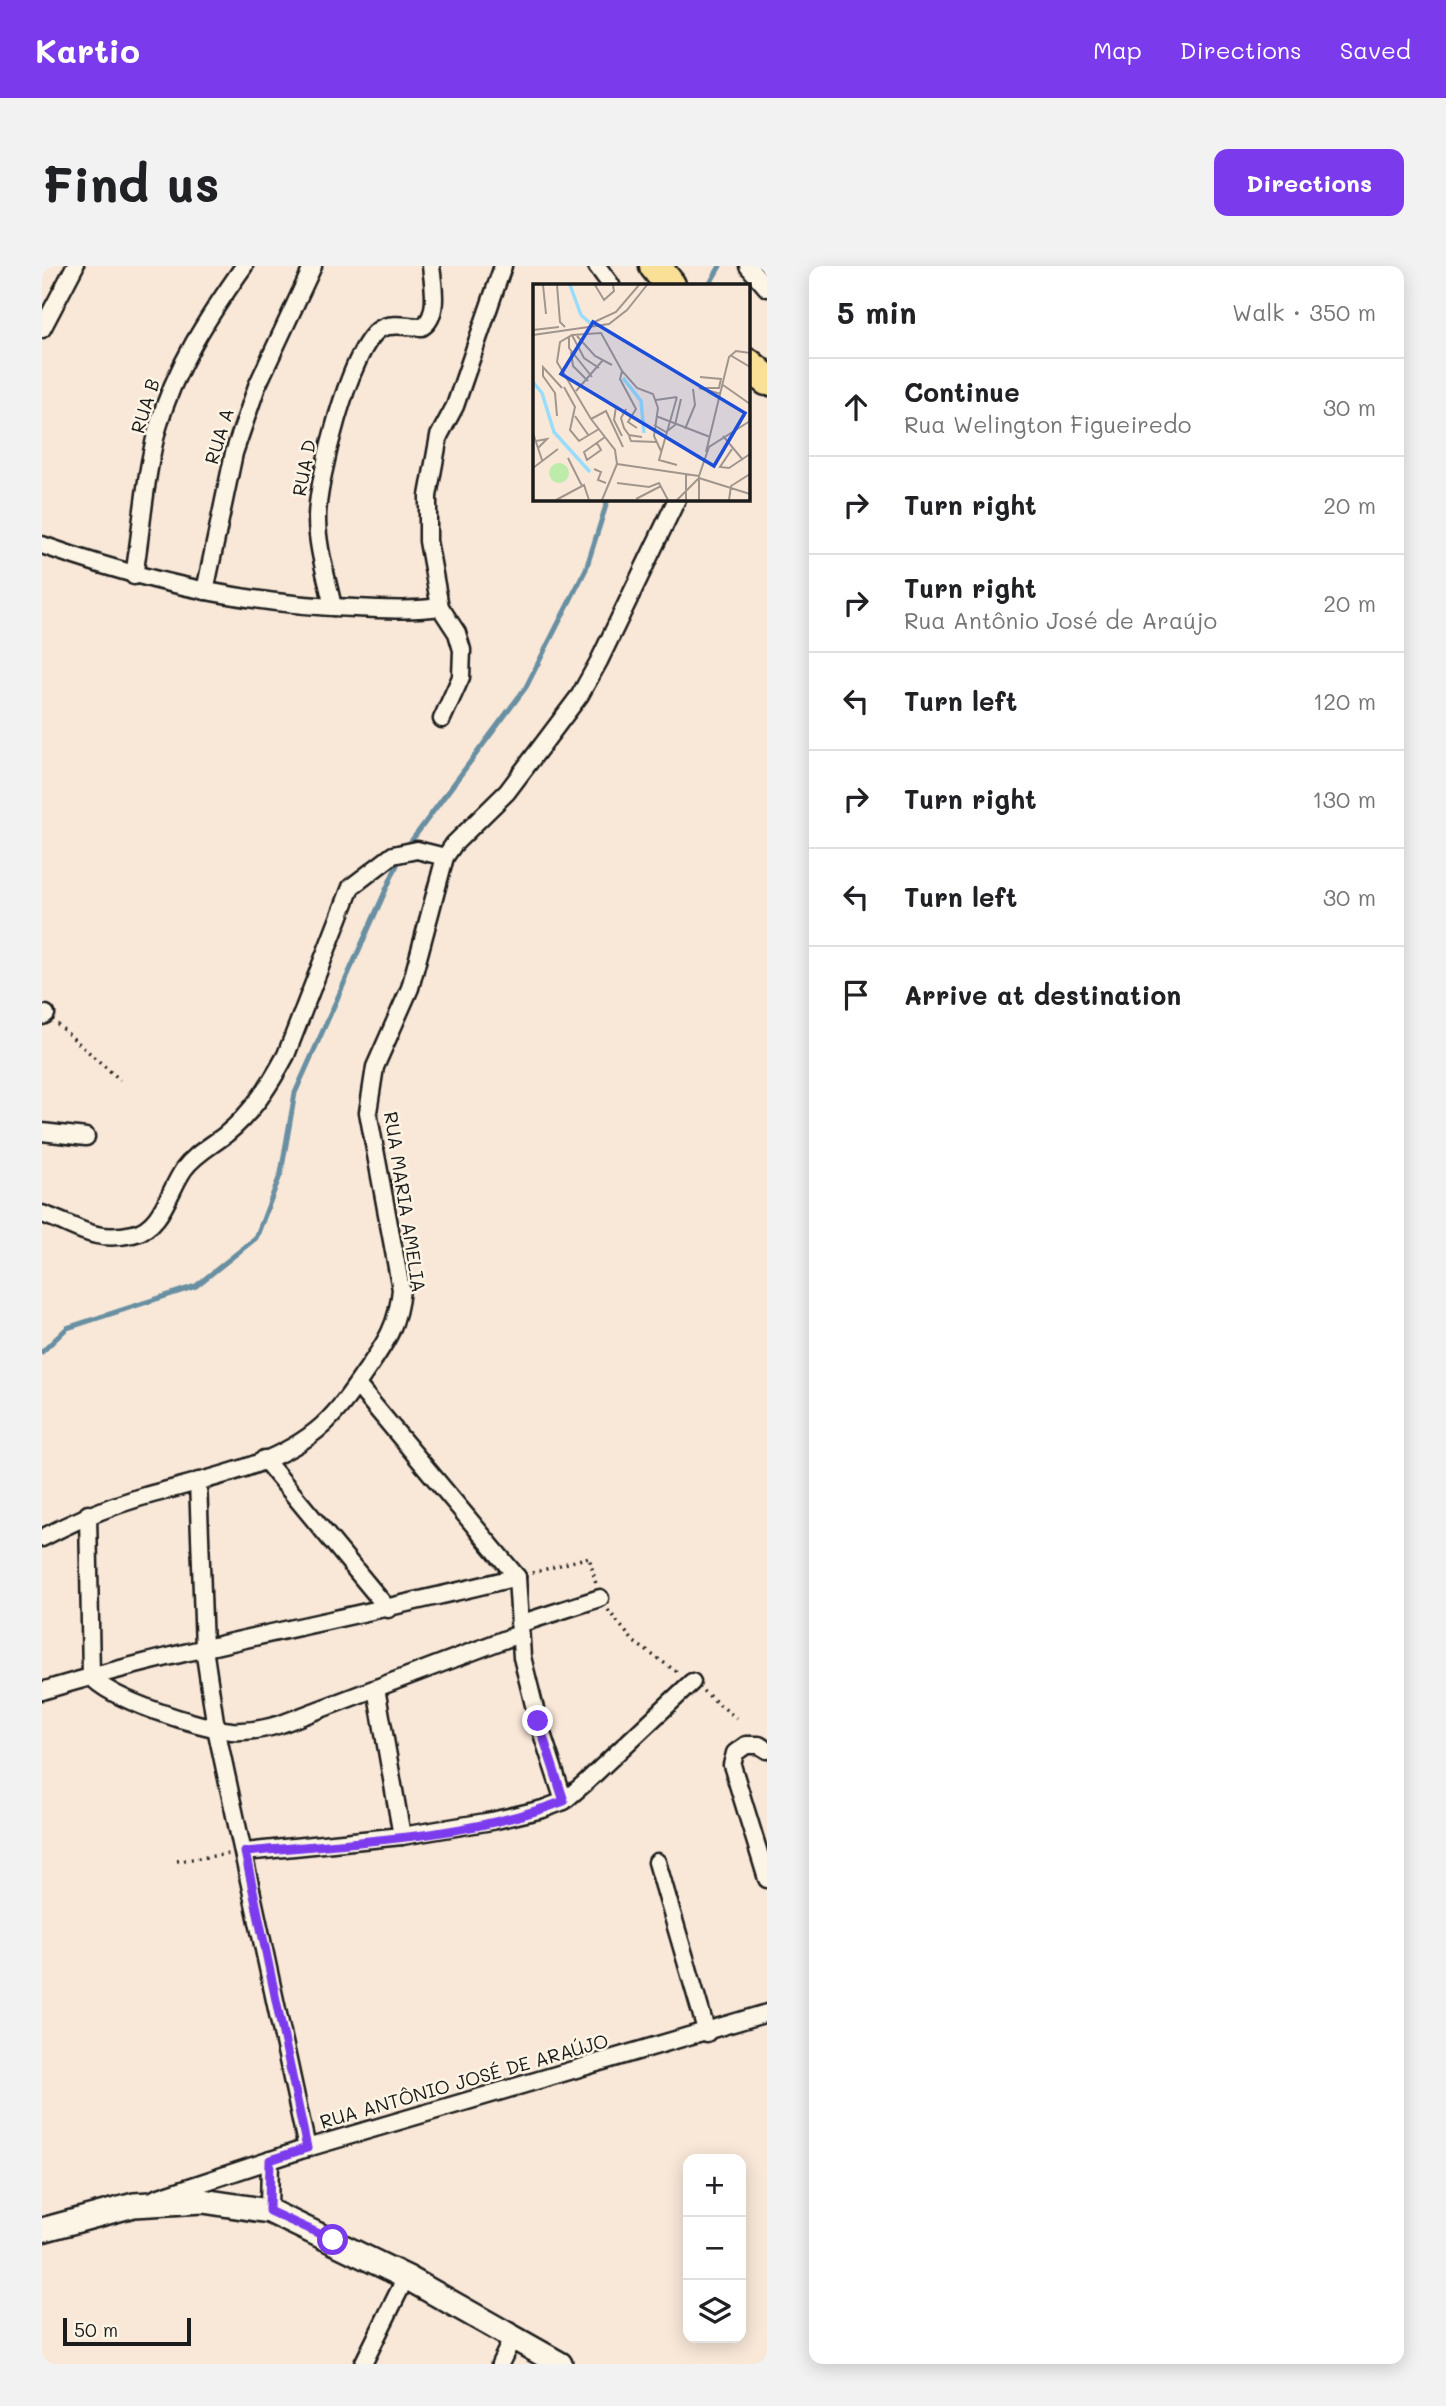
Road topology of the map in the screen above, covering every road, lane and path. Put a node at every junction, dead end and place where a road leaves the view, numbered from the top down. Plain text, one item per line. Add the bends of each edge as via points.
1 (75, 266) edge
2 (244, 266) edge
3 (313, 266) edge
4 (431, 266) edge
5 (503, 266) edge
6 (597, 266) edge
7 (655, 266) edge
8 (748, 266) edge
9 (610, 284) edge
10 (669, 284) edge
11 (767, 288) edge
12 (42, 329) edge
13 (750, 366) edge
14 (767, 380) edge
15 (677, 500) edge
16 (42, 545) edge
17 (134, 576) junction
18 (205, 590) junction
19 (333, 607) junction
20 (440, 607) junction
21 (442, 719) dead end
22 (445, 857) junction
23 (44, 1015) edge
24 (120, 1080) dead end
25 (42, 1132) edge
26 (86, 1137) dead end
27 (42, 1214) edge
28 (357, 1385) junction
29 (264, 1460) junction
30 (198, 1481) junction
31 (88, 1514) junction
32 (42, 1538) edge
33 (517, 1577) junction
34 (600, 1598) junction
35 (388, 1609) junction
36 (519, 1629) junction
37 (204, 1648) junction
38 (91, 1676) junction
39 (692, 1682) junction
40 (376, 1688) junction
41 (42, 1691) edge
42 (736, 1718) dead end
43 (216, 1728) junction
44 (767, 1750) edge
45 (564, 1801) junction
46 (402, 1836) junction
47 (245, 1852) junction
48 (177, 1861) dead end
49 (657, 1862) dead end
50 (767, 1879) edge
51 (767, 2014) edge
52 (707, 2033) junction
53 (307, 2148) junction
54 (270, 2160) junction
55 (134, 2205) junction
56 (269, 2211) junction
57 (42, 2230) edge
58 (406, 2277) junction
59 (513, 2337) junction
60 (363, 2364) edge
61 (500, 2364) edge
62 (560, 2364) edge

1 - 12 street
2 - 17 street, RUA B via 195,339 157,429
3 - 18 street, RUA A via 257,386 234,453
4 - 19 street, RUA D via 434,301 425,326 389,326 366,342 321,471 318,535
5 - 20 street via 455,406 439,436 428,496 428,541
6 - 9 street
7 - 10 highway
8 - 11 street
13 - 14 highway
15 - 22 street, RUA MARIA AMELIA via 580,695 507,792
16 - 17 street
17 - 18 street
18 - 19 street via 266,602
19 - 20 street
20 - 21 street via 457,633 463,664
22 - 27 street via 417,850 393,855 351,887 273,1079 237,1125 184,1169 145,1229 135,1234 88,1235
22 - 28 street, RUA MARIA AMELIA via 410,988 371,1086 369,1129 401,1289 399,1315 387,1342
23 - 24 path
25 - 26 street
28 - 29 street, RUA MARIA AMELIA via 322,1426
28 - 33 street
29 - 30 street, RUA MARIA AMELIA
29 - 35 street
30 - 31 street, RUA MARIA AMELIA
30 - 37 street
31 - 32 street, RUA MARIA AMELIA
31 - 38 street
33 - 34 path via 589,1557
33 - 35 street
33 - 36 street
34 - 36 street
34 - 39 path via 634,1642
35 - 37 street
36 - 40 street
36 - 45 street via 538,1721
37 - 38 street
37 - 43 street
38 - 41 street
38 - 43 street via 114,1695
39 - 42 path
39 - 45 street
40 - 43 street via 265,1728
40 - 46 street
43 - 47 street
44 - 50 street via 746,1745 735,1753 732,1765
45 - 46 street via 521,1815
46 - 47 street
47 - 48 path
47 - 53 street
49 - 52 street
51 - 52 street, RUA ANTÔNIO JOSÉ DE ARAÚJO
52 - 53 street, RUA ANTÔNIO JOSÉ DE ARAÚJO
53 - 54 street, RUA ANTÔNIO JOSÉ DE ARAÚJO
54 - 55 street, RUA ANTÔNIO JOSÉ DE ARAÚJO
54 - 56 street
55 - 56 street via 203,2201
55 - 57 street
56 - 58 street
58 - 59 street
58 - 60 street
59 - 61 street
59 - 62 street

